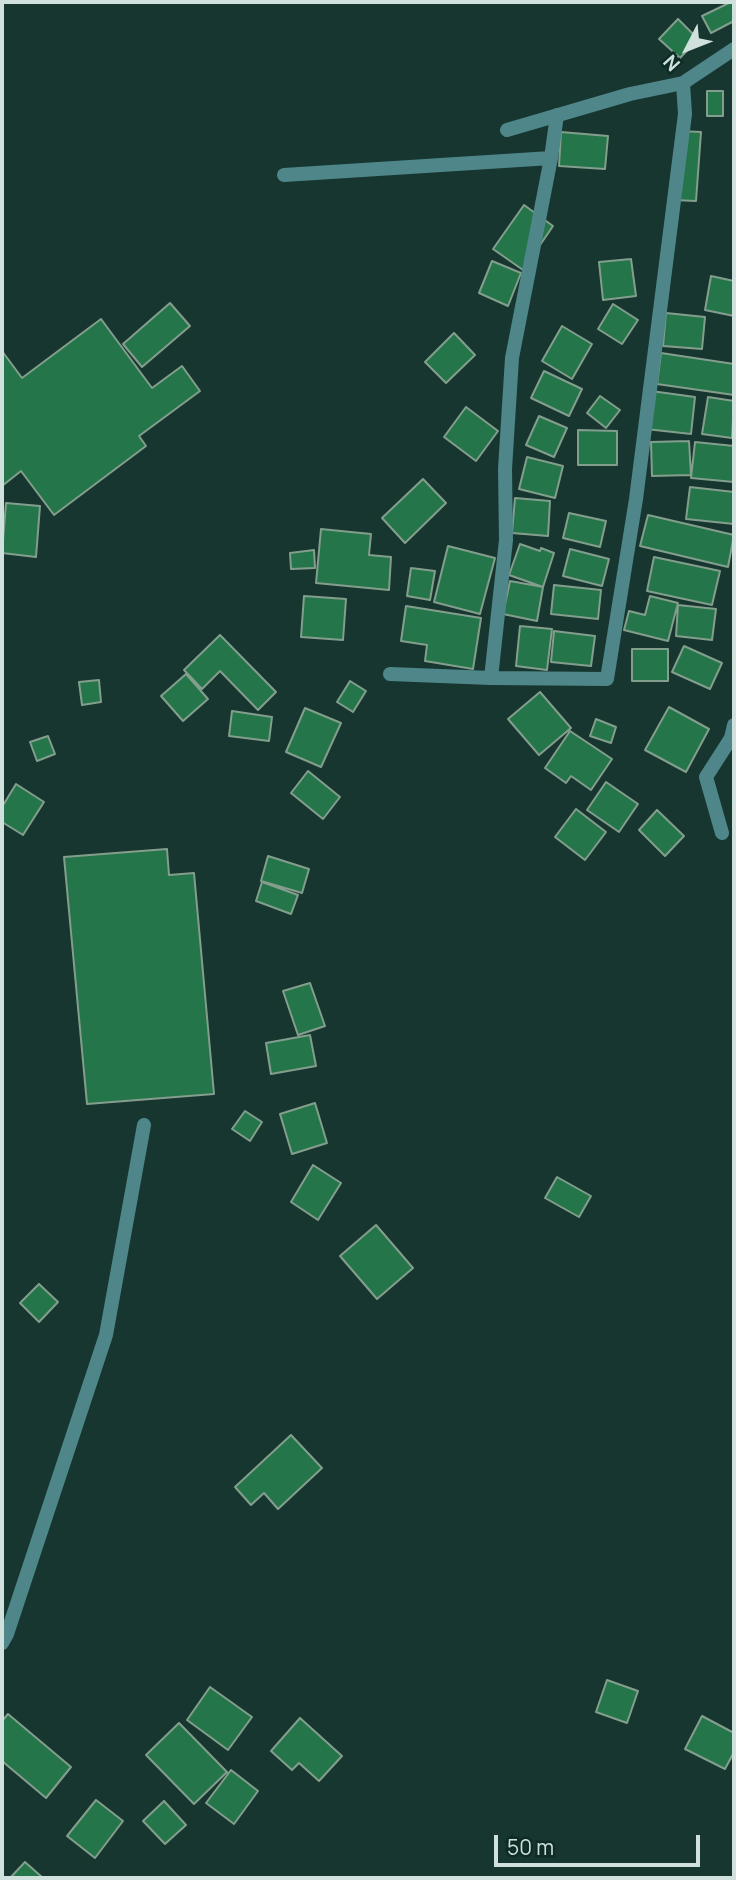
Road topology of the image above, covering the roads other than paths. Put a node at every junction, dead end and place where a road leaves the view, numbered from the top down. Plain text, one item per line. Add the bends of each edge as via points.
1 (734, 49) edge
2 (683, 83) junction
3 (557, 115) junction
4 (507, 130) dead end
5 (551, 158) junction
6 (284, 175) dead end
7 (390, 674) dead end
8 (491, 678) junction
9 (733, 735) edge
10 (722, 832) dead end
11 (144, 1125) dead end
12 (2, 1643) edge

1 - 2 street
2 - 3 street
2 - 8 street via 685,114 636,499 607,679
3 - 4 street
3 - 5 street
5 - 6 street
5 - 8 street via 512,358 506,540
7 - 8 street
9 - 10 street via 706,777
11 - 12 street via 106,1335

